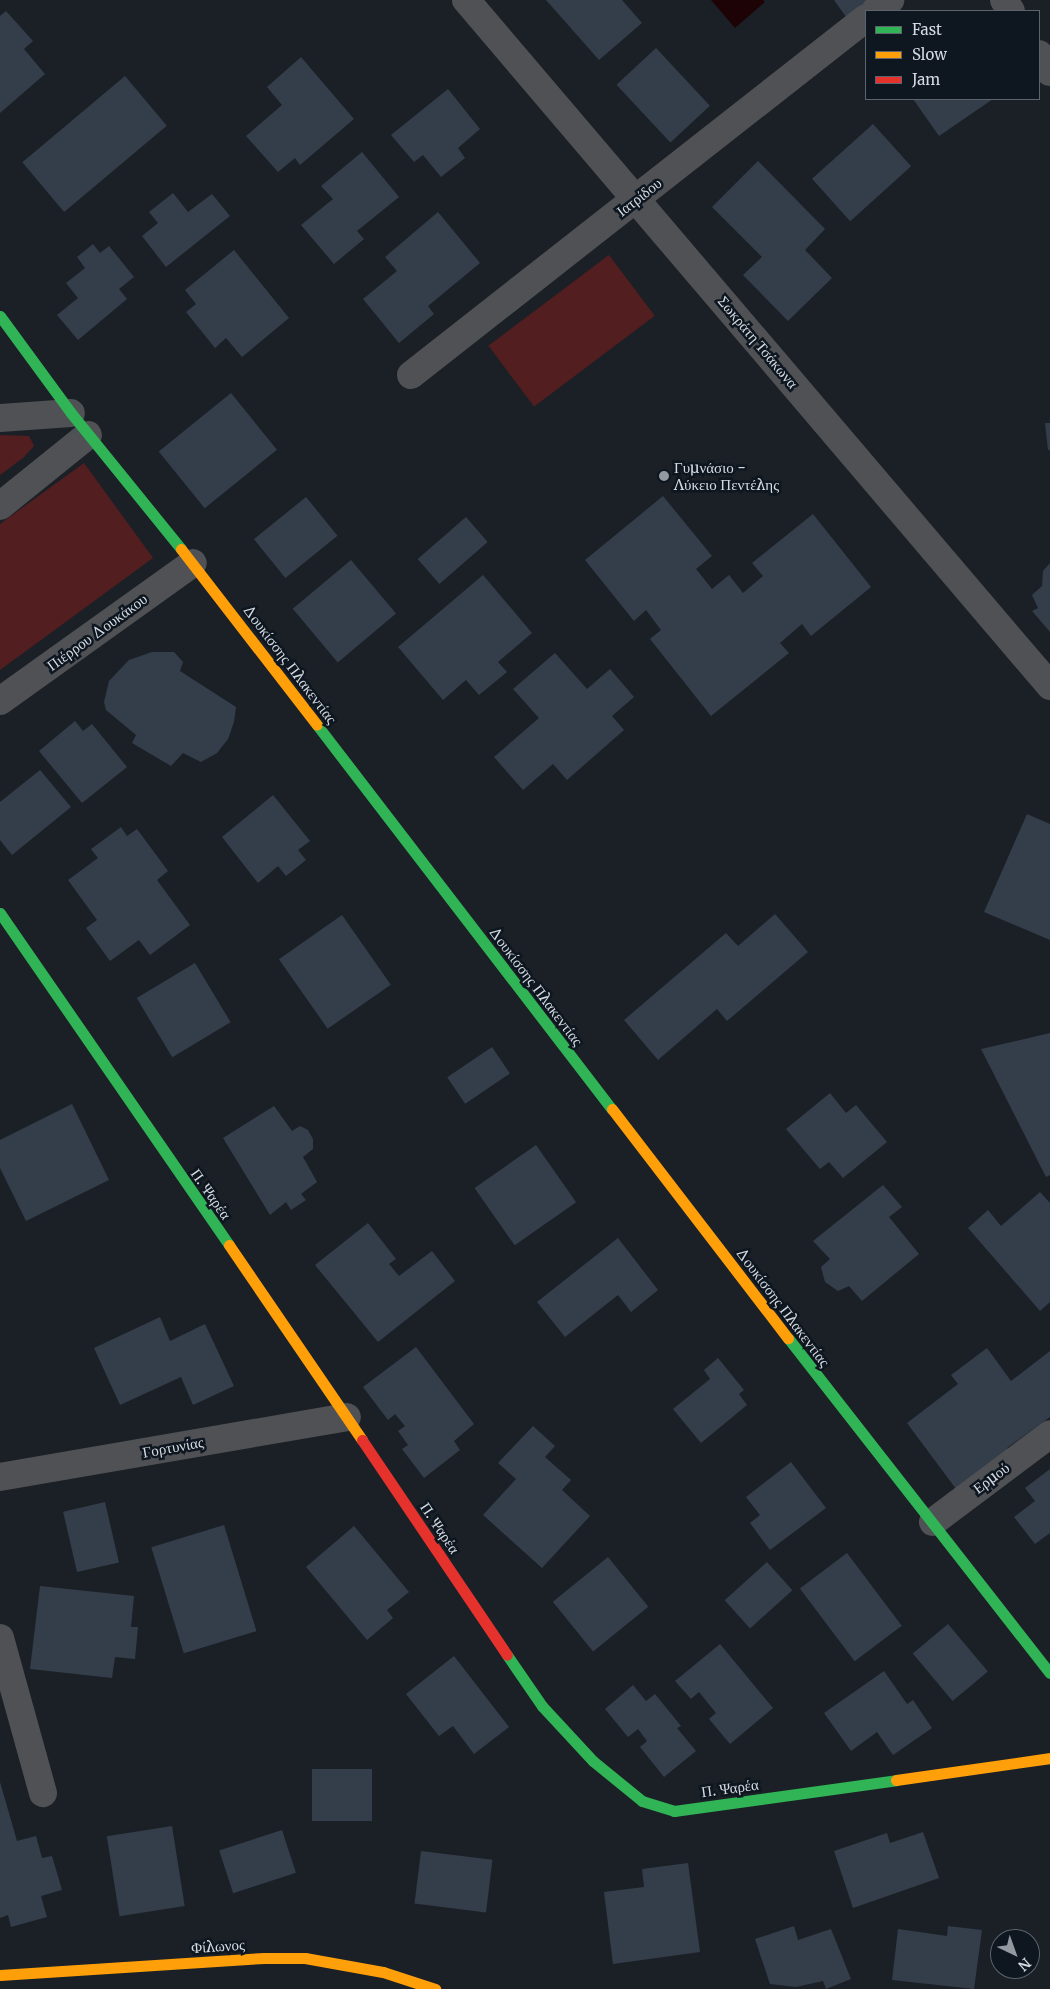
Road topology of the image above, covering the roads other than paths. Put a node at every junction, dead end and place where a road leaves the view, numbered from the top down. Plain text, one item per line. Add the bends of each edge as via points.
1 (466, 0) edge
2 (890, 0) edge
3 (876, 10) edge
4 (865, 19) edge
5 (1040, 56) edge
6 (1050, 72) edge
7 (636, 198) junction
8 (0, 316) edge
9 (411, 375) dead end
10 (71, 413) junction
11 (0, 418) edge
12 (88, 435) junction
13 (0, 506) edge
14 (193, 563) junction
15 (1050, 686) edge
16 (0, 701) edge
17 (0, 913) edge
18 (347, 1417) junction
19 (1050, 1434) edge
20 (0, 1476) edge
21 (933, 1522) junction
22 (0, 1638) edge
23 (1050, 1672) edge
24 (1050, 1758) edge
25 (43, 1793) dead end
26 (0, 1975) edge
27 (435, 1989) edge

1 - 7 street, Σωκράτη Τσάκωνα
2 - 3 street
4 - 7 street, Ιατρίδου
5 - 6 street
7 - 9 street, Ιατρίδου
7 - 15 street, Σωκράτη Τσάκωνα
8 - 10 main road, Δουκίσσης Πλακεντίας
10 - 11 street
10 - 12 main road, Δουκίσσης Πλακεντίας
12 - 13 street
12 - 14 main road, Δουκίσσης Πλακεντίας
14 - 16 street, Πιέρρου Δουκάκου
14 - 21 main road, Δουκίσσης Πλακεντίας via 849,1418
17 - 18 main road, Π. Ψαρέα
18 - 20 street, Γορτυνίας
18 - 24 main road, Π. Ψαρέα via 542,1706 593,1761 642,1801 674,1811
19 - 21 street, Ερμού
21 - 23 main road, Δουκίσσης Πλακεντίας
22 - 25 street
26 - 27 main road, Φίλωνος via 305,1958 384,1972

